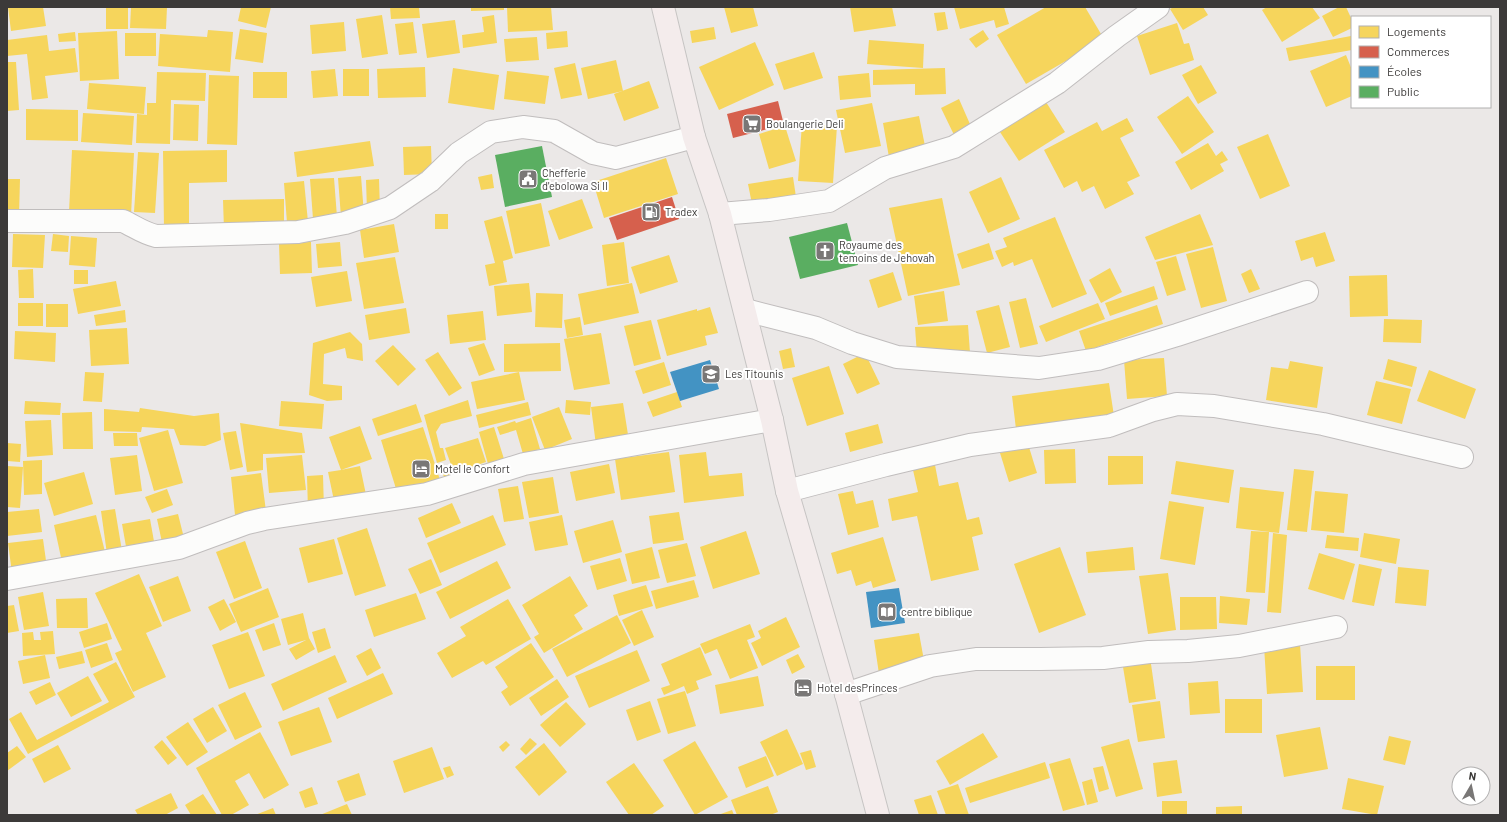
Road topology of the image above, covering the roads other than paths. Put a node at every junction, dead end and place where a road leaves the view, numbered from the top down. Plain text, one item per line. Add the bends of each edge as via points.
1 (663, 7) edge
2 (1158, 7) edge
3 (694, 137) junction
4 (720, 214) junction
5 (7, 221) edge
6 (1307, 292) dead end
7 (745, 310) junction
8 (772, 420) junction
9 (1462, 457) dead end
10 (787, 492) junction
11 (7, 579) edge
12 (1336, 627) dead end
13 (846, 694) junction
14 (878, 815) edge

1 - 3 highway
2 - 4 street via 1057,83 954,148 885,168 829,201
3 - 4 highway
3 - 5 street via 616,158 593,153 554,131 523,127 491,132 459,153 430,181 390,208 345,223 298,232 156,236 145,234 123,221
4 - 7 highway
6 - 7 street via 1098,359 1039,368 896,357 852,344 816,328
7 - 8 highway
8 - 10 highway
8 - 11 street via 524,464 427,494 264,519 178,548
9 - 10 street via 1323,424 1214,406 1177,404 1109,426 970,445 886,464
10 - 13 highway
12 - 13 street via 1239,646 1195,650 1103,658 976,659 930,666
13 - 14 highway

